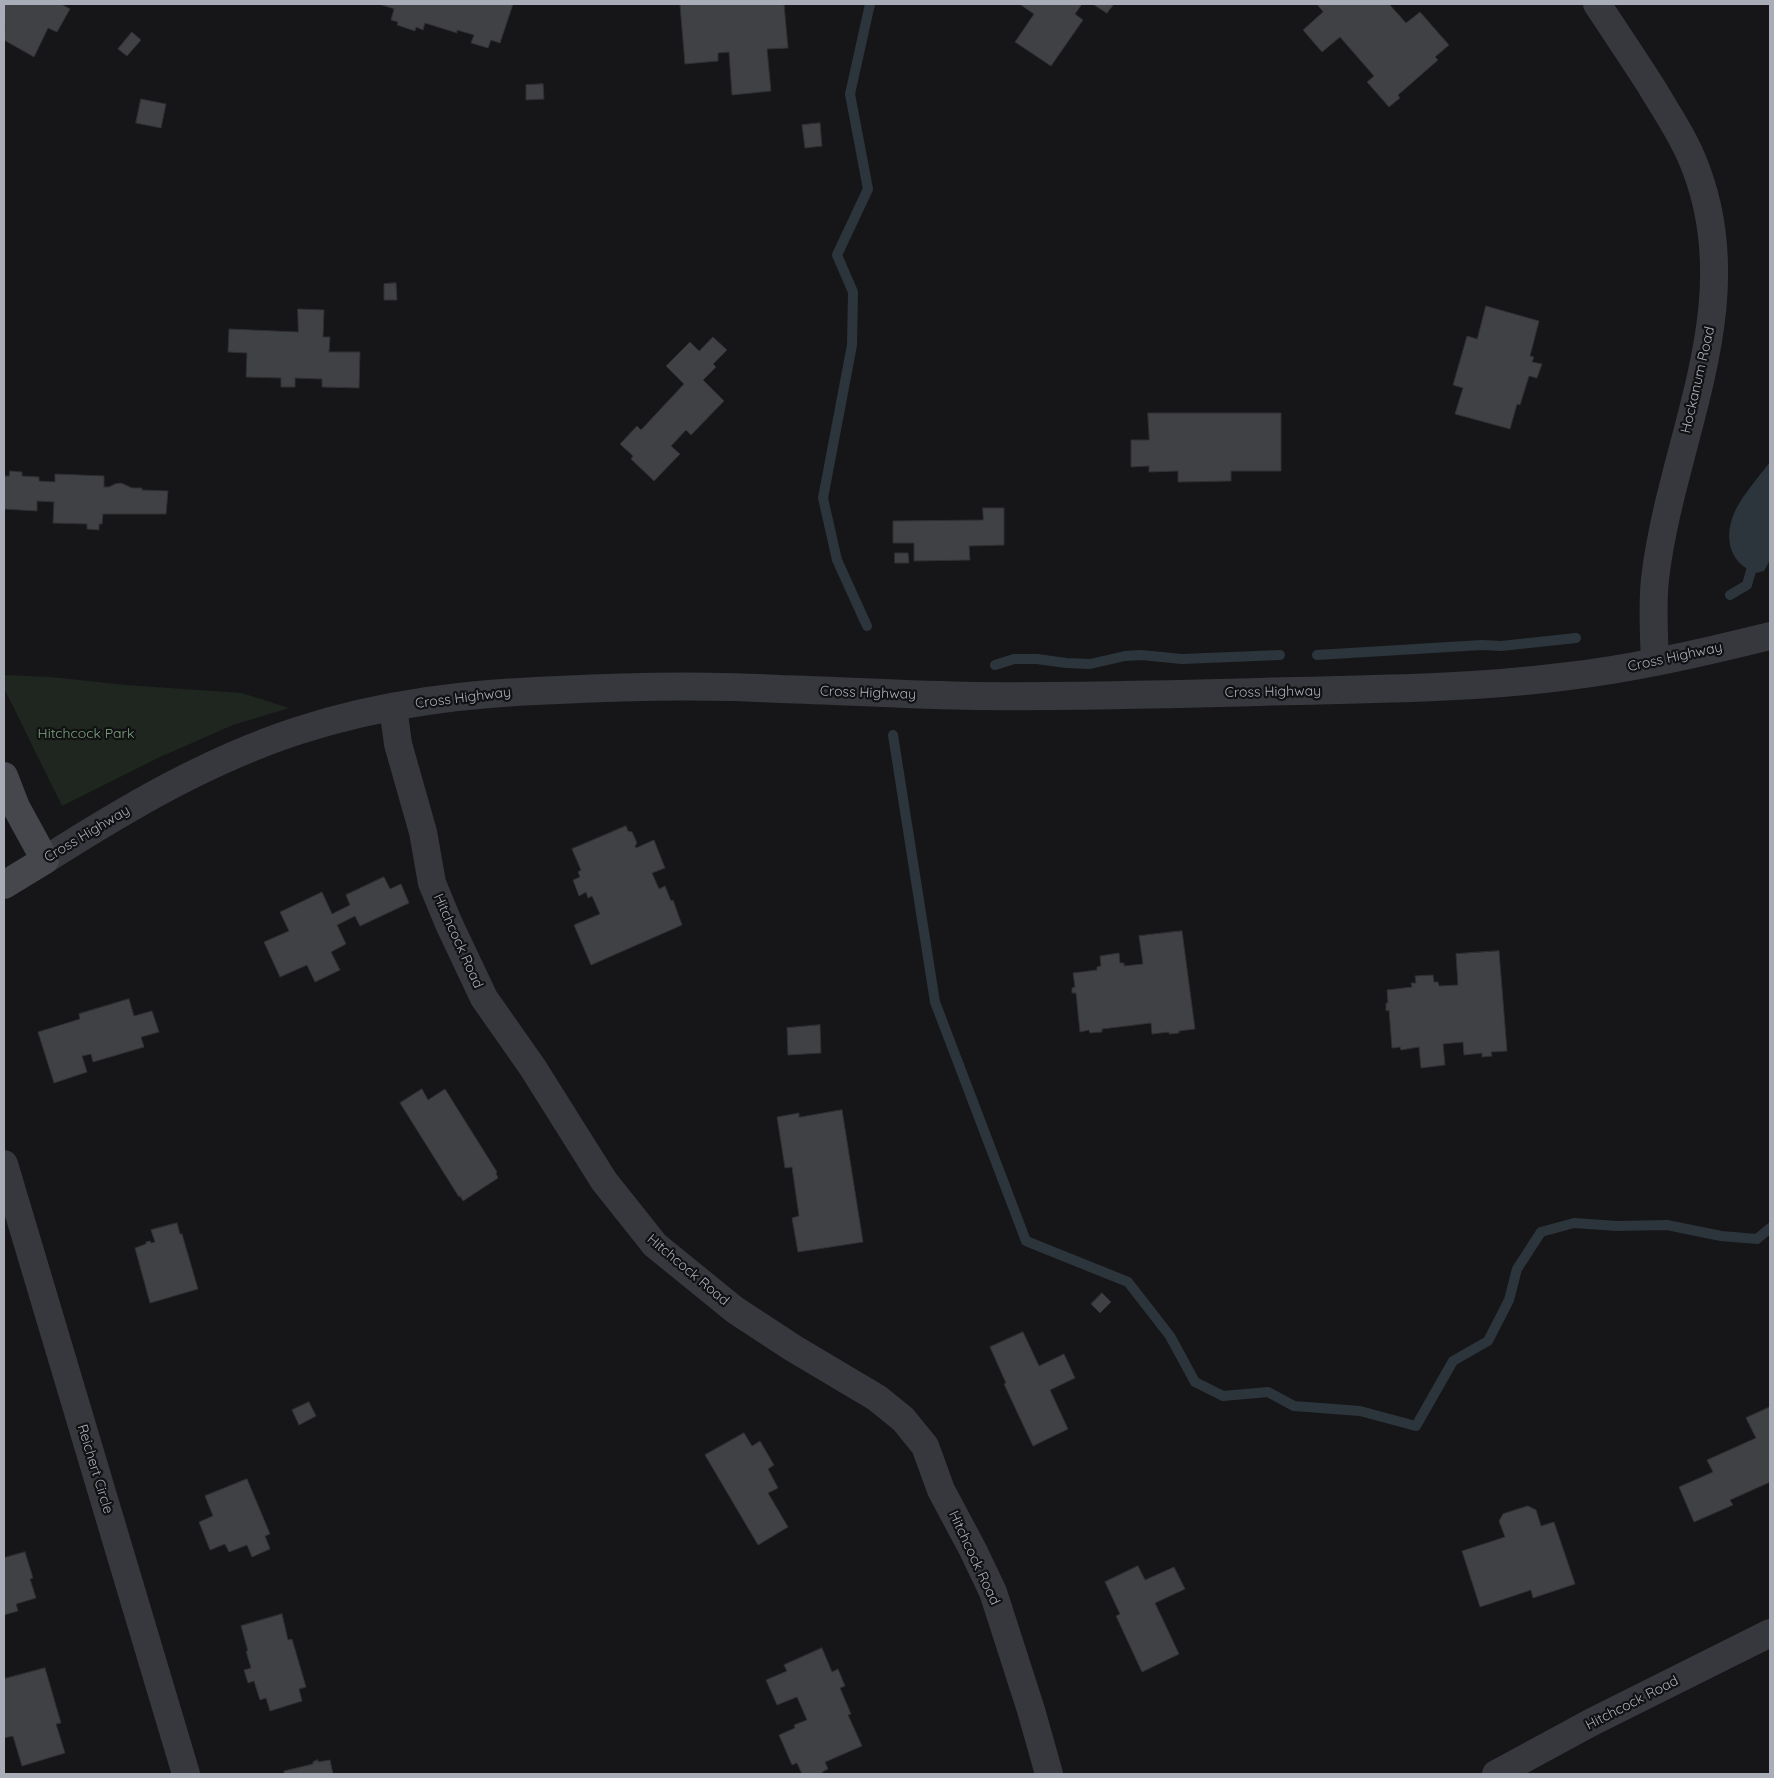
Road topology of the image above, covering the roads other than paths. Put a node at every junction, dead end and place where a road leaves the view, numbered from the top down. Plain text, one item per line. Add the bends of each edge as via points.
1 (1597, 4) edge
2 (1770, 636) edge
3 (1654, 662) junction
4 (393, 707) junction
5 (4, 776) edge
6 (45, 860) junction
7 (4, 885) edge
8 (4, 1164) edge
9 (1770, 1633) edge
10 (186, 1774) edge
11 (1049, 1774) edge
12 (1496, 1774) edge

1 - 3 street, Hockanum Road via 1663,105 1688,150 1707,203 1715,260 1707,351 1671,497 1655,580
2 - 3 street, Cross Highway
3 - 4 street, Cross Highway via 1557,678 1423,688 976,696 756,688 608,687 504,692
4 - 6 street, Cross Highway via 300,730 224,759 140,802
4 - 11 street, Hitchcock Road via 398,744 423,832 432,883 484,998 533,1068 604,1181 655,1245 735,1310 877,1398 903,1419 925,1446 941,1490 993,1592
5 - 6 main road via 16,807
6 - 7 main road, Cross Highway
8 - 10 street, Reichert Circle
9 - 12 street, Hitchcock Road

